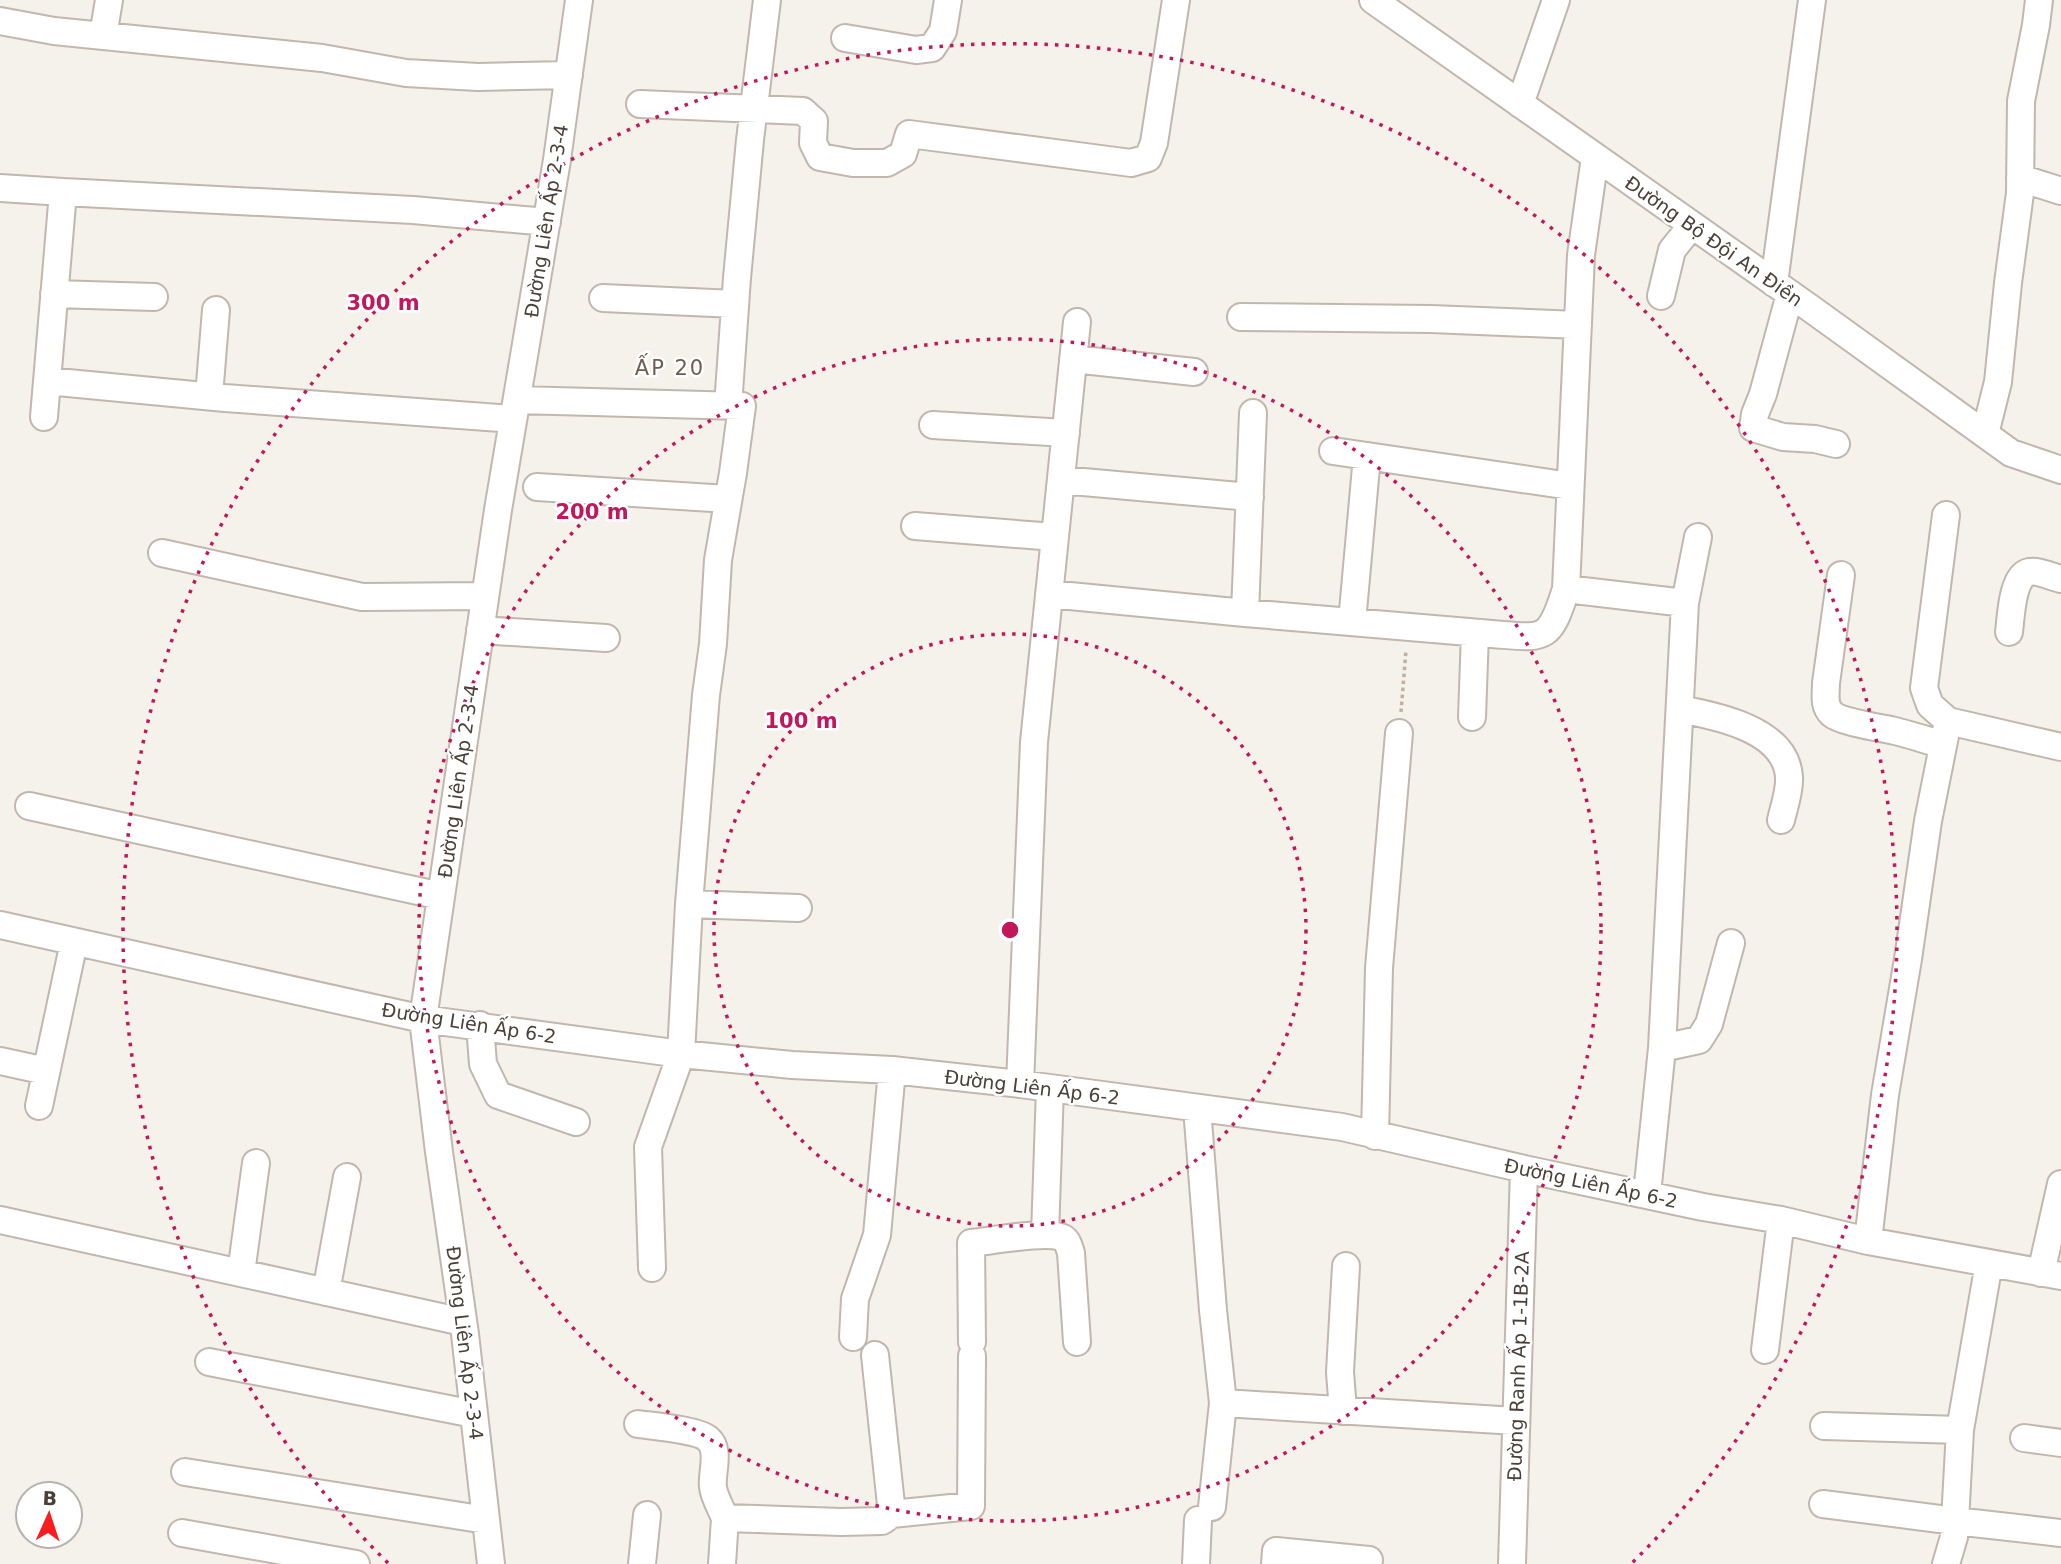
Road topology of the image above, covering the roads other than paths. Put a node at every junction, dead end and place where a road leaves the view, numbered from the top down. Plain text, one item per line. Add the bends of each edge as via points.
1 (109, 0) edge
2 (579, 0) edge
3 (768, 0) edge
4 (948, 0) edge
5 (1176, 0) edge
6 (1373, 0) edge
7 (1556, 0) edge
8 (1812, 0) edge
9 (2039, 0) edge
10 (0, 21) edge
11 (103, 36) junction
12 (845, 38) dead end
13 (569, 75) junction
14 (640, 104) dead end
15 (1520, 104) junction
16 (755, 110) junction
17 (1595, 157) junction
18 (2020, 178) junction
19 (0, 188) edge
20 (2061, 191) edge
21 (63, 192) junction
22 (547, 222) junction
23 (1692, 225) junction
24 (1782, 288) junction
25 (54, 294) junction
26 (1661, 296) dead end
27 (154, 297) dead end
28 (603, 298) dead end
29 (735, 304) junction
30 (216, 310) dead end
31 (1241, 317) dead end
32 (1077, 322) dead end
33 (1578, 325) junction
34 (1073, 359) junction
35 (1194, 372) dead end
36 (47, 381) junction
37 (209, 396) junction
38 (728, 405) junction
39 (515, 409) junction
40 (1253, 413) dead end
41 (44, 417) dead end
42 (933, 425) dead end
43 (1066, 433) junction
44 (1985, 434) junction
45 (1836, 444) dead end
46 (1333, 451) dead end
47 (1367, 456) junction
48 (2061, 470) edge
49 (1061, 480) junction
50 (1570, 486) junction
51 (537, 487) dead end
52 (1250, 497) junction
53 (728, 499) junction
54 (1946, 515) dead end
55 (915, 526) dead end
56 (1055, 537) junction
57 (1698, 537) dead end
58 (162, 553) dead end
59 (1841, 575) dead end
60 (2061, 579) edge
61 (1566, 589) junction
62 (1049, 594) junction
63 (485, 596) junction
64 (1685, 603) junction
65 (1245, 613) junction
66 (1352, 622) junction
67 (480, 630) junction
68 (2009, 632) dead end
69 (1475, 633) junction
70 (606, 638) dead end
71 (1680, 709) junction
72 (1472, 717) dead end
73 (1399, 733) road end
74 (1945, 733) junction
75 (2061, 747) edge
76 (29, 806) dead end
77 (1781, 820) dead end
78 (442, 896) junction
79 (689, 904) junction
80 (798, 908) dead end
81 (0, 925) edge
82 (74, 942) junction
83 (1731, 943) dead end
84 (423, 1019) junction
85 (480, 1026) junction
86 (1662, 1048) junction
87 (681, 1054) junction
88 (0, 1061) edge
89 (892, 1070) junction
90 (46, 1071) junction
91 (1020, 1084) junction
92 (1050, 1088) junction
93 (39, 1107) dead end
94 (1197, 1108) junction
95 (576, 1122) dead end
96 (1375, 1136) junction
97 (256, 1163) dead end
98 (1524, 1169) junction
99 (347, 1177) dead end
100 (2061, 1184) edge
101 (1647, 1194) junction
102 (0, 1220) edge
103 (1780, 1220) junction
104 (1045, 1235) junction
105 (1868, 1241) junction
106 (1989, 1263) junction
107 (1346, 1266) dead end
108 (652, 1268) dead end
109 (241, 1273) junction
110 (2051, 1274) edge
111 (327, 1292) junction
112 (463, 1322) junction
113 (853, 1337) dead end
114 (1076, 1342) dead end
115 (1765, 1350) dead end
116 (876, 1355) dead end
117 (209, 1362) dead end
118 (1223, 1403) junction
119 (1343, 1411) junction
120 (474, 1414) junction
121 (1516, 1421) junction
122 (638, 1424) dead end
123 (1824, 1426) dead end
124 (1960, 1430) junction
125 (2024, 1438) dead end
126 (2061, 1443) edge
127 (185, 1472) dead end
128 (1823, 1504) dead end
129 (892, 1514) junction
130 (647, 1515) dead end
131 (725, 1518) junction
132 (486, 1520) junction
133 (1955, 1521) junction
134 (182, 1533) dead end
135 (2061, 1533) edge
136 (1369, 1560) dead end
137 (356, 1564) edge
138 (491, 1564) edge
139 (642, 1564) edge
140 (722, 1564) edge
141 (1196, 1564) edge
142 (1275, 1564) edge
143 (1512, 1564) edge
144 (1946, 1564) edge

1 - 11 street
2 - 13 street, Đường Liên Ấp 2-3-4
3 - 16 street
4 - 12 street via 943,31 932,48 916,50
5 - 16 street via 1154,143 1148,158 1131,163 909,134 903,154 887,163 853,163 820,157 813,143 814,121 803,111
6 - 15 street, Đường Bộ Đội An Điền
7 - 15 street
8 - 24 street
9 - 18 street via 2021,101
10 - 11 street
11 - 13 street via 322,58 406,73
13 - 22 street, Đường Liên Ấp 2-3-4
14 - 16 street
15 - 17 street, Đường Bộ Đội An Điền
16 - 29 street
17 - 23 street, Đường Bộ Đội An Điền
17 - 33 street via 1581,255
18 - 20 street
18 - 44 street via 1998,382
19 - 21 street
21 - 22 street via 413,210
21 - 25 street
22 - 39 street, Đường Liên Ấp 2-3-4
23 - 24 street, Đường Bộ Đội An Điền
23 - 26 street via 1672,250
24 - 44 street, Đường Bộ Đội An Điền
24 - 45 street via 1753,428
25 - 27 street
25 - 36 street
28 - 29 street
29 - 38 street
30 - 37 street
31 - 33 street
32 - 34 street
33 - 50 street
34 - 35 street
34 - 43 street
36 - 37 street
36 - 41 street
37 - 39 street
38 - 39 street
38 - 53 street via 742,406
39 - 63 street, Đường Liên Ấp 2-3-4
40 - 52 street
42 - 43 street
43 - 49 street
44 - 48 street, Đường Bộ Đội An Điền via 2011,453
46 - 47 street
47 - 50 street
47 - 66 street
49 - 52 street
49 - 56 street
50 - 61 street
51 - 53 street
52 - 65 street
53 - 79 street via 718,560
54 - 74 street via 1924,688
55 - 56 street
56 - 62 street
57 - 64 street
58 - 63 street via 362,597
59 - 74 street via 1826,683 1829,712 1844,720 1899,732
60 - 68 street via 2033,572 2022,576 2016,584
61 - 64 street
61 - 69 street via 1549,631 1532,637
62 - 65 street
62 - 91 street via 1034,743
63 - 67 street, Đường Liên Ấp 2-3-4
64 - 71 street
65 - 66 street
66 - 69 street
67 - 70 street
67 - 78 street, Đường Liên Ấp 2-3-4
69 - 72 street
71 - 77 street via 1742,724 1779,751 1789,776
71 - 86 street
73 - 96 street via 1379,968
74 - 75 street
74 - 105 street via 1885,1095
76 - 78 street
78 - 84 street, Đường Liên Ấp 2-3-4
79 - 80 street
79 - 87 street
81 - 82 street, Đường Liên Ấp 6-2
82 - 84 street, Đường Liên Ấp 6-2
82 - 90 street
83 - 86 street via 1709,1024 1699,1040
84 - 85 street, Đường Liên Ấp 6-2
84 - 112 street, Đường Liên Ấp 2-3-4
85 - 87 street, Đường Liên Ấp 6-2
85 - 95 street via 483,1064 498,1095
86 - 101 street
87 - 89 street, Đường Liên Ấp 6-2
87 - 108 street via 648,1147
88 - 90 street
89 - 91 street, Đường Liên Ấp 6-2
89 - 113 street via 877,1235 855,1299
90 - 93 street
91 - 92 street, Đường Liên Ấp 6-2
92 - 94 street, Đường Liên Ấp 6-2
92 - 104 street
94 - 96 street, Đường Liên Ấp 6-2 via 1342,1127
94 - 118 street
96 - 98 street, Đường Liên Ấp 6-2
97 - 109 street
98 - 101 street, Đường Liên Ấp 6-2
98 - 121 street, Đường Ranh Ấp 1-1B-2A
99 - 111 street
100 - 110 street
101 - 103 street, Đường Liên Ấp 6-2
102 - 109 street
103 - 105 street, Đường Liên Ấp 6-2
103 - 115 street
104 - 114 street via 1069,1245
104 - 129 street via 971,1243 971,1506
105 - 106 street, Đường Liên Ấp 6-2
106 - 110 street, Đường Liên Ấp 6-2
106 - 124 street
107 - 119 street via 1340,1372
109 - 111 street
111 - 112 street
112 - 120 street, Đường Liên Ấp 2-3-4
116 - 129 street
117 - 120 street
118 - 119 street
118 - 141 street
119 - 121 street
120 - 132 street, Đường Liên Ấp 2-3-4
121 - 143 street, Đường Ranh Ấp 1-1B-2A
122 - 131 street via 709,1439 713,1487
123 - 124 street
124 - 133 street
125 - 126 street
127 - 132 street
128 - 133 street
129 - 131 street via 882,1521 841,1522
130 - 139 street
131 - 140 street
132 - 138 street, Đường Liên Ấp 2-3-4
133 - 135 street
133 - 144 street
134 - 137 street
136 - 142 street via 1276,1550

